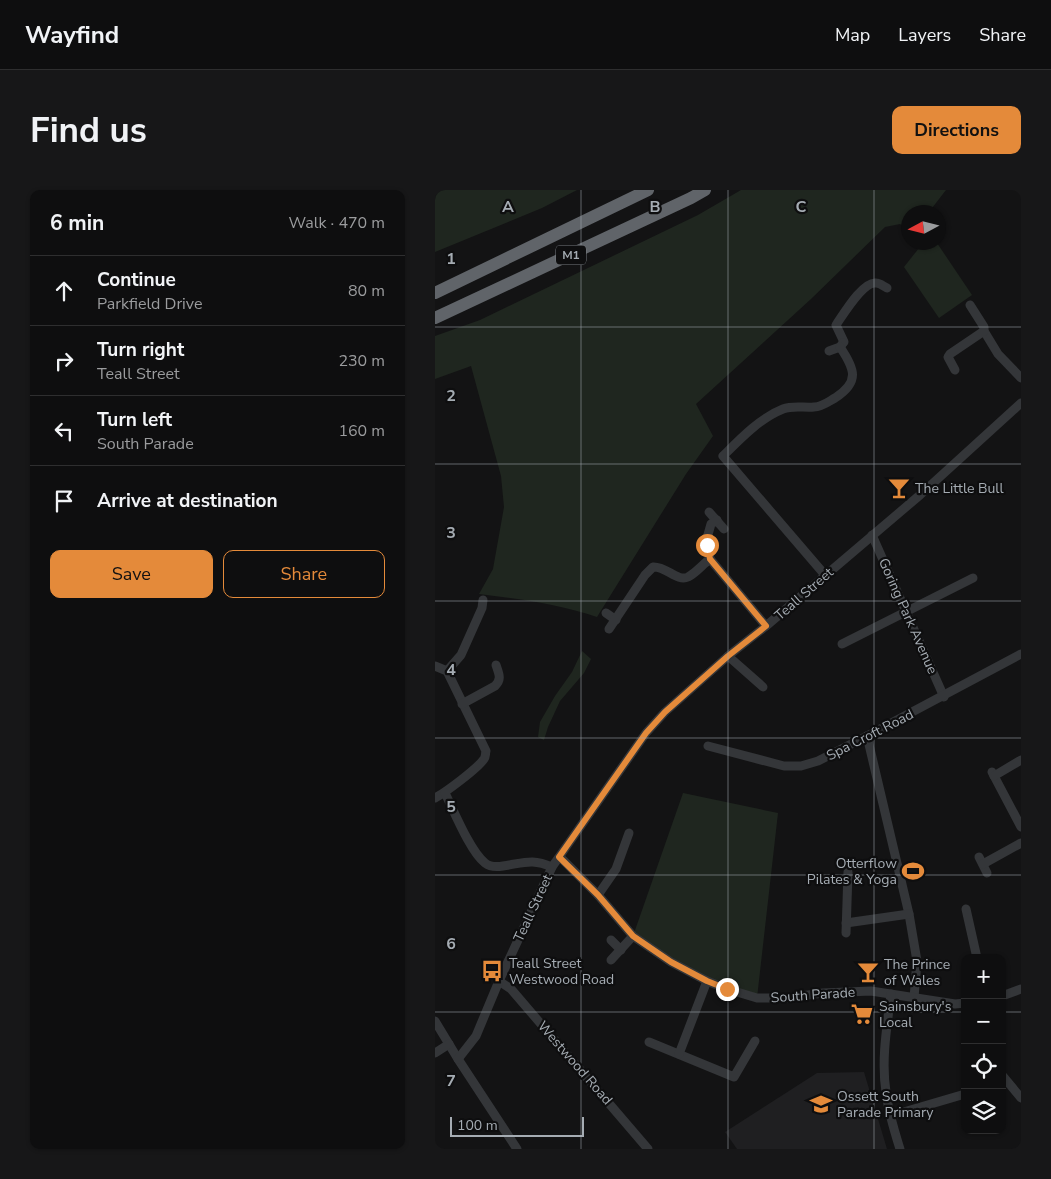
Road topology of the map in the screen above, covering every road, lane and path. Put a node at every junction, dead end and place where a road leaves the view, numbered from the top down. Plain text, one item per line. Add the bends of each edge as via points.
1 (647, 190) edge
2 (705, 190) edge
3 (887, 288) dead end
4 (435, 293) edge
5 (970, 305) dead end
6 (435, 318) edge
7 (984, 332) junction
8 (844, 343) junction
9 (829, 351) dead end
10 (938, 357) dead end
11 (948, 357) junction
12 (955, 370) dead end
13 (1021, 378) edge
14 (1021, 403) edge
15 (709, 512) dead end
16 (717, 520) junction
17 (724, 529) dead end
18 (873, 535) junction
19 (710, 559) junction
20 (825, 575) junction
21 (973, 578) dead end
22 (483, 600) dead end
23 (906, 612) junction
24 (606, 613) dead end
25 (616, 620) junction
26 (766, 626) junction
27 (609, 629) dead end
28 (843, 644) dead end
29 (1021, 654) edge
30 (728, 656) junction
31 (435, 666) edge
32 (496, 666) dead end
33 (447, 671) junction
34 (749, 688) dead end
35 (944, 697) junction
36 (462, 704) junction
37 (867, 736) junction
38 (708, 746) dead end
39 (1021, 760) edge
40 (445, 793) junction
41 (435, 798) edge
42 (1021, 827) edge
43 (629, 832) dead end
44 (1021, 843) edge
45 (559, 857) junction
46 (983, 865) dead end
47 (552, 867) junction
48 (847, 872) dead end
49 (598, 895) junction
50 (966, 910) dead end
51 (909, 914) junction
52 (846, 923) junction
53 (846, 933) dead end
54 (633, 936) junction
55 (611, 940) dead end
56 (621, 950) junction
57 (976, 954) edge
58 (611, 960) dead end
59 (499, 981) junction
60 (707, 981) junction
61 (1021, 989) edge
62 (891, 994) junction
63 (1006, 995) edge
64 (914, 998) junction
65 (961, 1003) edge
66 (435, 1021) edge
67 (755, 1041) dead end
68 (649, 1042) dead end
69 (449, 1044) junction
70 (435, 1053) edge
71 (679, 1054) junction
72 (458, 1059) junction
73 (1006, 1080) edge
74 (961, 1095) edge
75 (1021, 1098) edge
76 (890, 1116) junction
77 (517, 1149) edge
78 (648, 1149) edge
79 (900, 1149) edge

1 - 4 highway, M1
2 - 6 highway, M1
3 - 8 street via 878,282 871,283 860,292 836,325
5 - 7 street
7 - 11 street
7 - 13 street via 998,354
8 - 9 street
8 - 20 street via 853,374 843,393 819,406 783,409 743,436 723,456 762,496
10 - 11 street
11 - 12 street
14 - 18 street, Teall Street
15 - 16 street
16 - 17 street
16 - 19 street via 711,524 707,538
18 - 20 street, Teall Street
18 - 23 street, Goring Park Avenue
19 - 25 street via 682,578 664,568 653,568
19 - 26 street
20 - 26 street, Teall Street
21 - 23 street
22 - 33 street via 461,655
23 - 28 street
23 - 35 street, Goring Park Avenue
24 - 25 street
25 - 27 street
26 - 30 street, Teall Street
29 - 35 street, Spa Croft Road
30 - 34 street via 760,684
30 - 45 street, Teall Street via 646,733
31 - 33 street
32 - 36 street via 499,682
33 - 36 street
35 - 37 street, Spa Croft Road
36 - 40 street via 483,743 485,758
37 - 38 street, Spa Croft Road via 801,766 784,766
37 - 51 street
39 - 42 street via 993,774
40 - 41 street
40 - 47 street via 475,852 485,864 501,866 539,861
43 - 49 street via 616,869
44 - 46 street
45 - 47 street, Teall Street
45 - 49 street, South Parade
47 - 59 street, Teall Street
48 - 52 street
49 - 54 street, South Parade
50 - 57 street
51 - 52 street
51 - 64 street via 917,961
52 - 53 street
54 - 56 street
54 - 60 street, South Parade
55 - 56 street
56 - 58 street
59 - 72 street, Teall Street via 476,1036
59 - 78 street, Westwood Road via 511,989
60 - 62 street, South Parade via 757,998 871,991
60 - 71 street
61 - 63 street
62 - 64 street, South Parade
62 - 76 street via 884,1073
64 - 65 street, South Parade
66 - 69 street
67 - 71 street via 734,1077
68 - 71 street
69 - 70 street
69 - 72 street
72 - 77 street
73 - 75 street
74 - 76 street
76 - 79 street

